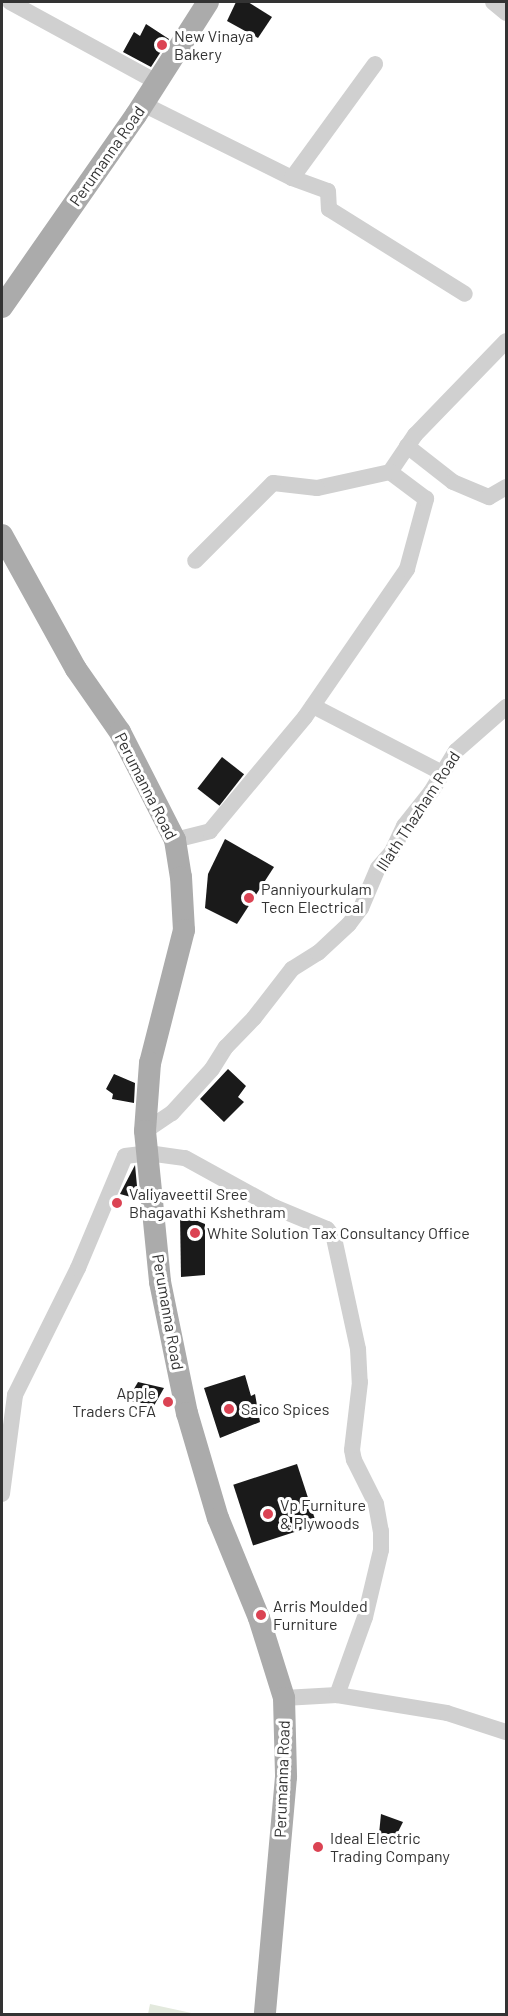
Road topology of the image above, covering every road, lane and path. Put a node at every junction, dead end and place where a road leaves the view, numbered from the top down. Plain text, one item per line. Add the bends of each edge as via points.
1 (10, 2) edge
2 (208, 2) edge
3 (493, 2) edge
4 (507, 13) edge
5 (375, 64) dead end
6 (157, 82) junction
7 (143, 104) junction
8 (292, 178) junction
9 (465, 294) dead end
10 (2, 306) edge
11 (507, 341) edge
12 (407, 446) junction
13 (390, 472) junction
14 (507, 487) edge
15 (2, 535) edge
16 (195, 561) dead end
17 (313, 706) junction
18 (503, 717) edge
19 (442, 773) junction
20 (176, 840) junction
21 (147, 1142) junction
22 (2, 1494) edge
23 (337, 1695) junction
24 (284, 1698) junction
25 (507, 1732) edge
26 (265, 2014) edge

1 - 6 street
2 - 6 main road, Perumanna Road
3 - 4 street
5 - 8 street
6 - 7 main road, Perumanna Road
7 - 8 street
7 - 10 main road, Perumanna Road
8 - 9 street via 328,191 328,210
11 - 12 street
12 - 13 street
12 - 14 street via 453,482 489,498
13 - 16 street via 317,488 273,483
13 - 17 street via 426,499 407,569
15 - 20 main road, Perumanna Road via 76,669 120,732
17 - 19 street
17 - 20 street via 210,831
18 - 19 street, Illath Thazham Road via 456,751
19 - 21 street, Illath Thazham Road via 378,868 361,908 349,924 318,953 292,969 255,1018 226,1047 213,1070
20 - 21 main road, Perumanna Road via 184,930 150,1063
21 - 22 street, Illath Thazham Road via 126,1156 78,1268 15,1395
21 - 23 street via 193,1162 274,1208 327,1229 334,1238 358,1349 360,1382 352,1450 376,1504 381,1550 365,1617
21 - 24 main road, Perumanna Road via 160,1282 187,1413 218,1518 259,1618
23 - 24 street
23 - 25 street via 447,1713
24 - 26 main road, Perumanna Road via 286,1777

